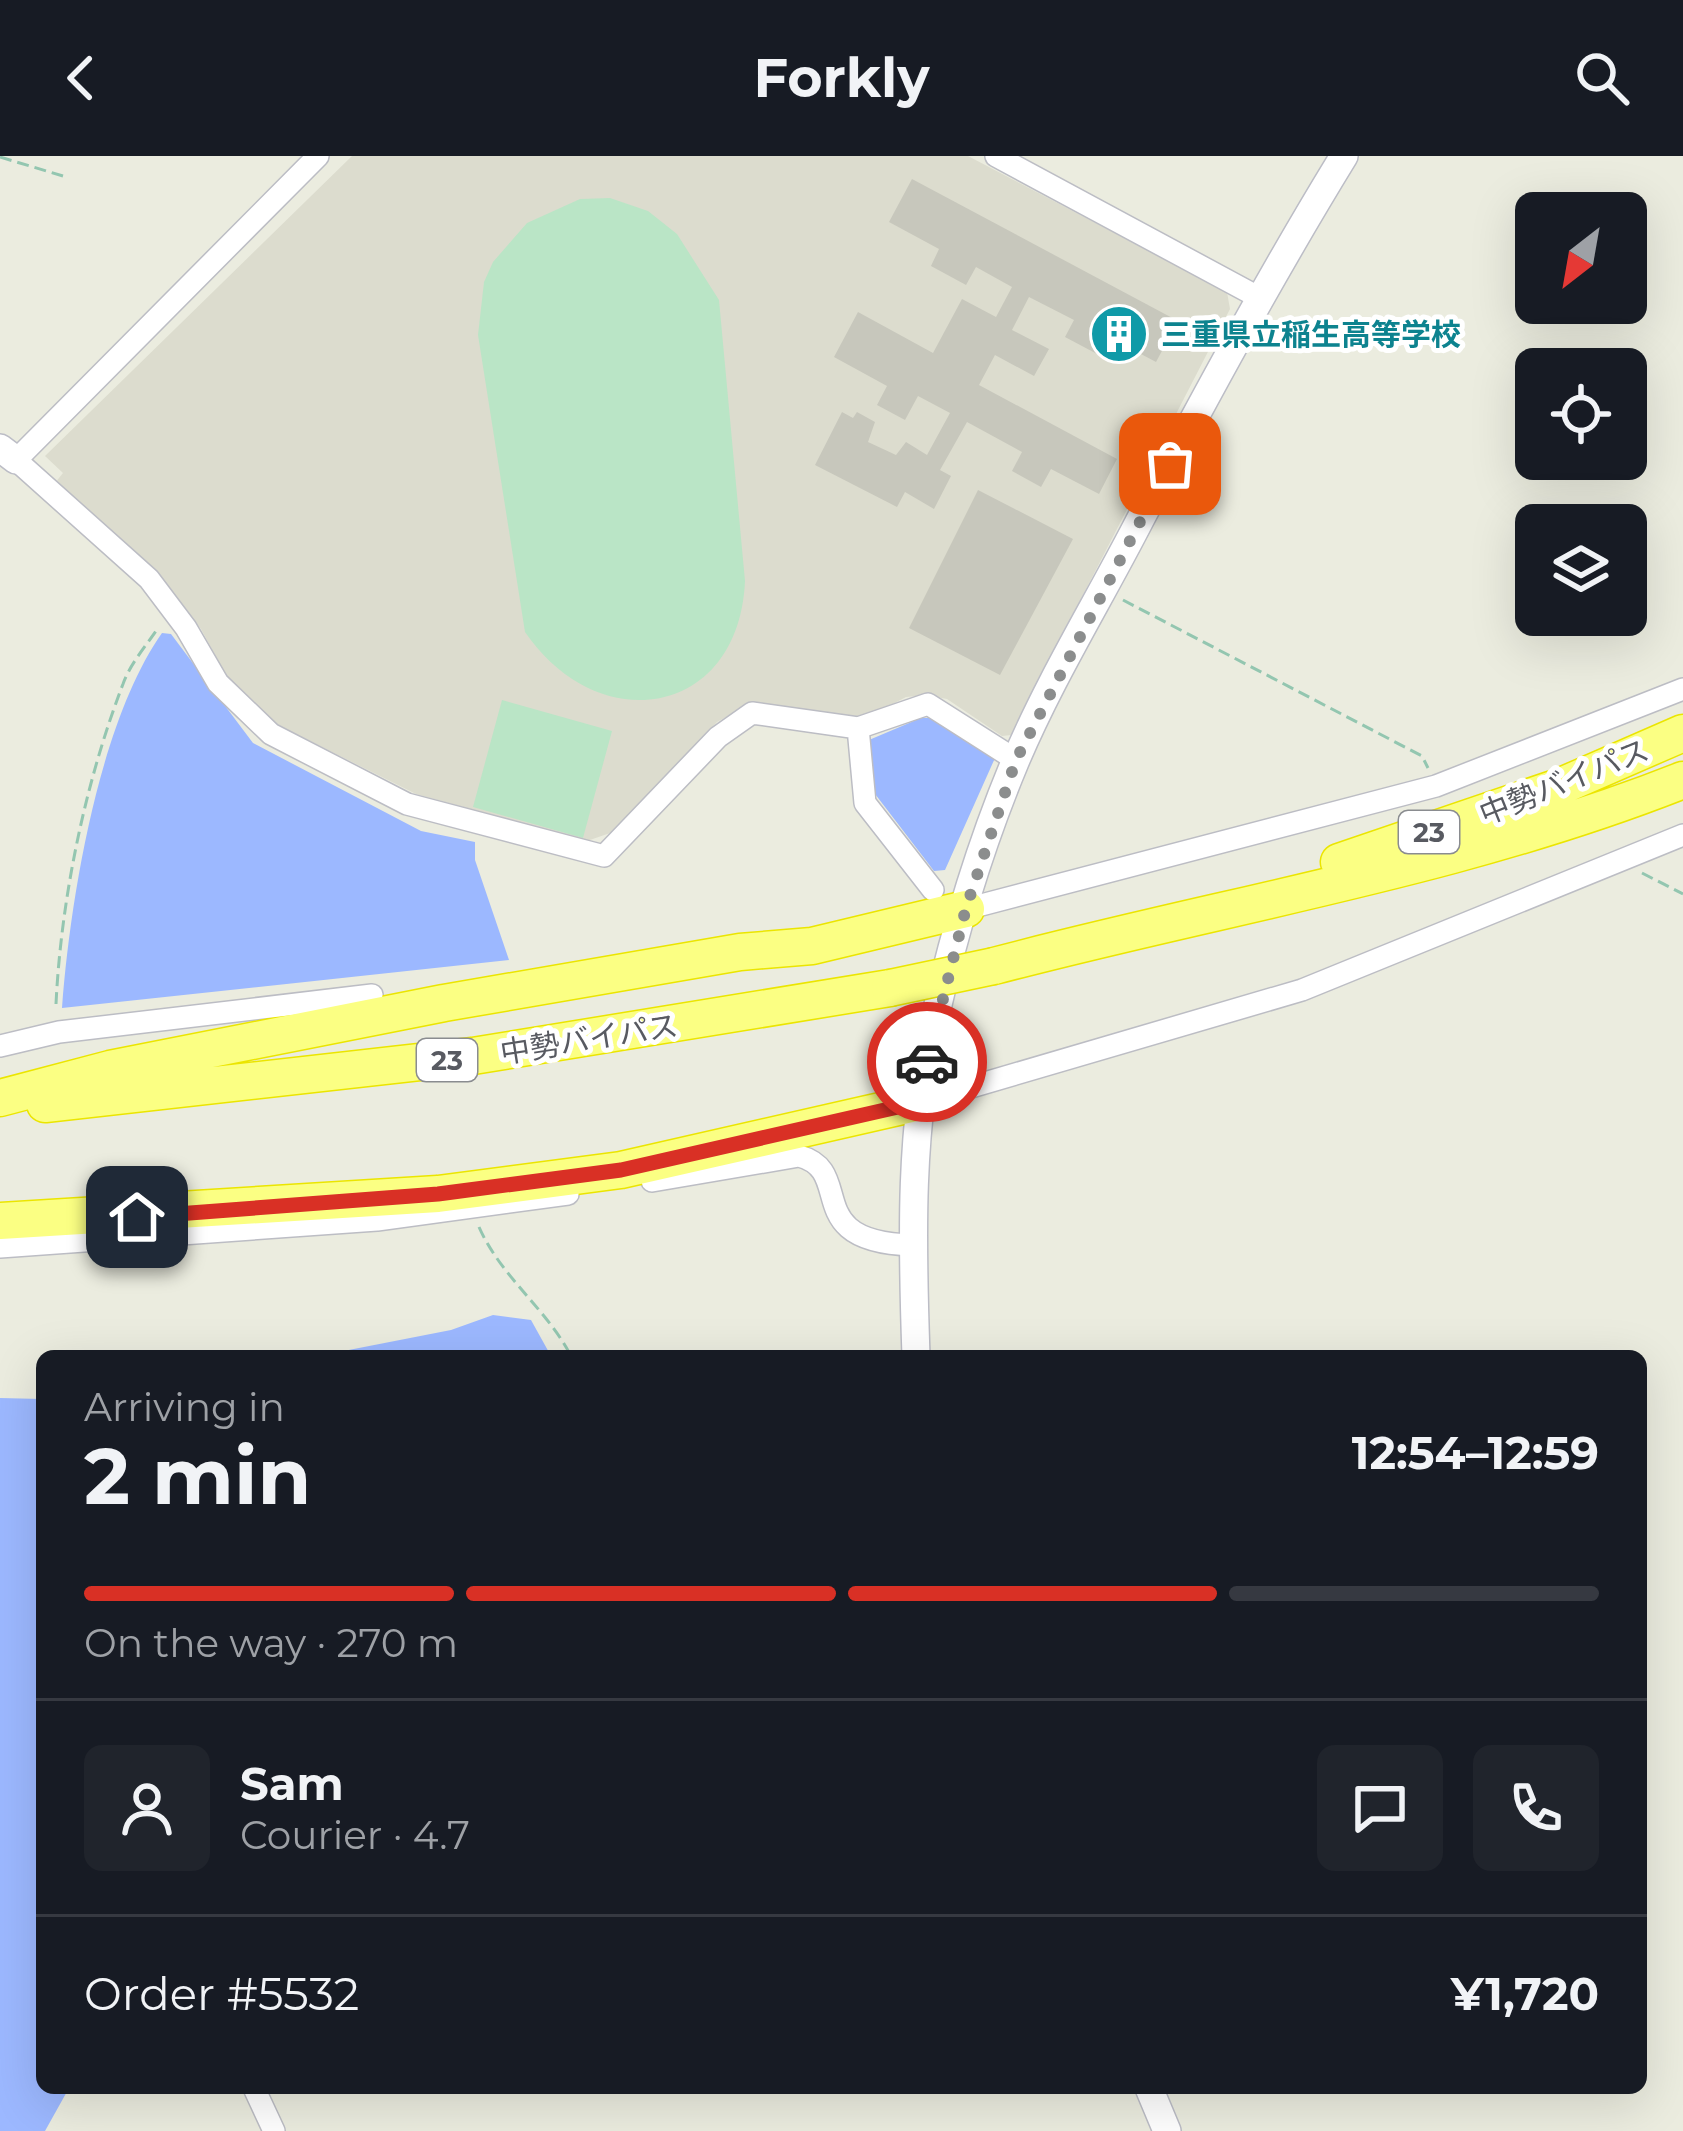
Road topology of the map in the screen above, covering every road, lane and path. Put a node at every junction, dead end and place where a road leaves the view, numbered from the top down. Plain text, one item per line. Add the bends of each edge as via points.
1 (318, 156) edge
2 (996, 156) edge
3 (1344, 156) edge
4 (0, 157) edge
5 (63, 176) dead end
6 (1258, 297) junction
7 (8, 454) edge
8 (1104, 590) junction
9 (172, 606) junction
10 (1683, 689) edge
11 (858, 728) junction
12 (1683, 733) edge
13 (1016, 760) junction
14 (1683, 780) edge
15 (1436, 786) junction
16 (1683, 835) edge
17 (1622, 863) junction
18 (933, 890) dead end
19 (1683, 894) edge
20 (966, 908) junction
21 (1170, 919) junction
22 (372, 995) dead end
23 (56, 1004) dead end
24 (0, 1046) edge
25 (0, 1098) edge
26 (920, 1102) junction
27 (0, 1108) edge
28 (472, 1210) junction
29 (0, 1221) edge
30 (912, 1245) junction
31 (0, 1247) edge
32 (568, 1350) edge
33 (916, 1350) edge
34 (257, 2094) edge
35 (1151, 2094) edge
36 (274, 2131) edge
37 (1167, 2131) edge

1 - 7 street
2 - 6 street
3 - 6 street
4 - 5 path
6 - 8 street
7 - 9 street
8 - 13 street
8 - 15 path via 1422,756
9 - 11 street via 218,683 271,734 407,804 604,856 737,719 752,713
9 - 23 path via 124,680 59,932
10 - 15 street
11 - 13 street via 928,704
11 - 18 street via 866,803
12 - 21 highway, 中勢バイパス / 23 via 1475,818
13 - 20 street
14 - 21 highway, 中勢バイパス / 23 via 1593,816 1434,861
15 - 20 street
16 - 17 street
17 - 19 path
17 - 26 street via 1302,990
20 - 25 highway via 812,946 444,1003
20 - 26 street
21 - 27 highway, 中勢バイパス / 23, bridge via 890,988 473,1056
22 - 24 street
26 - 29 highway via 621,1170 438,1194
26 - 30 street
28 - 30 street via 784,1154 818,1168 833,1213 855,1236
28 - 31 street
28 - 32 path via 497,1262 552,1320
30 - 33 street
34 - 36 street
35 - 37 street

